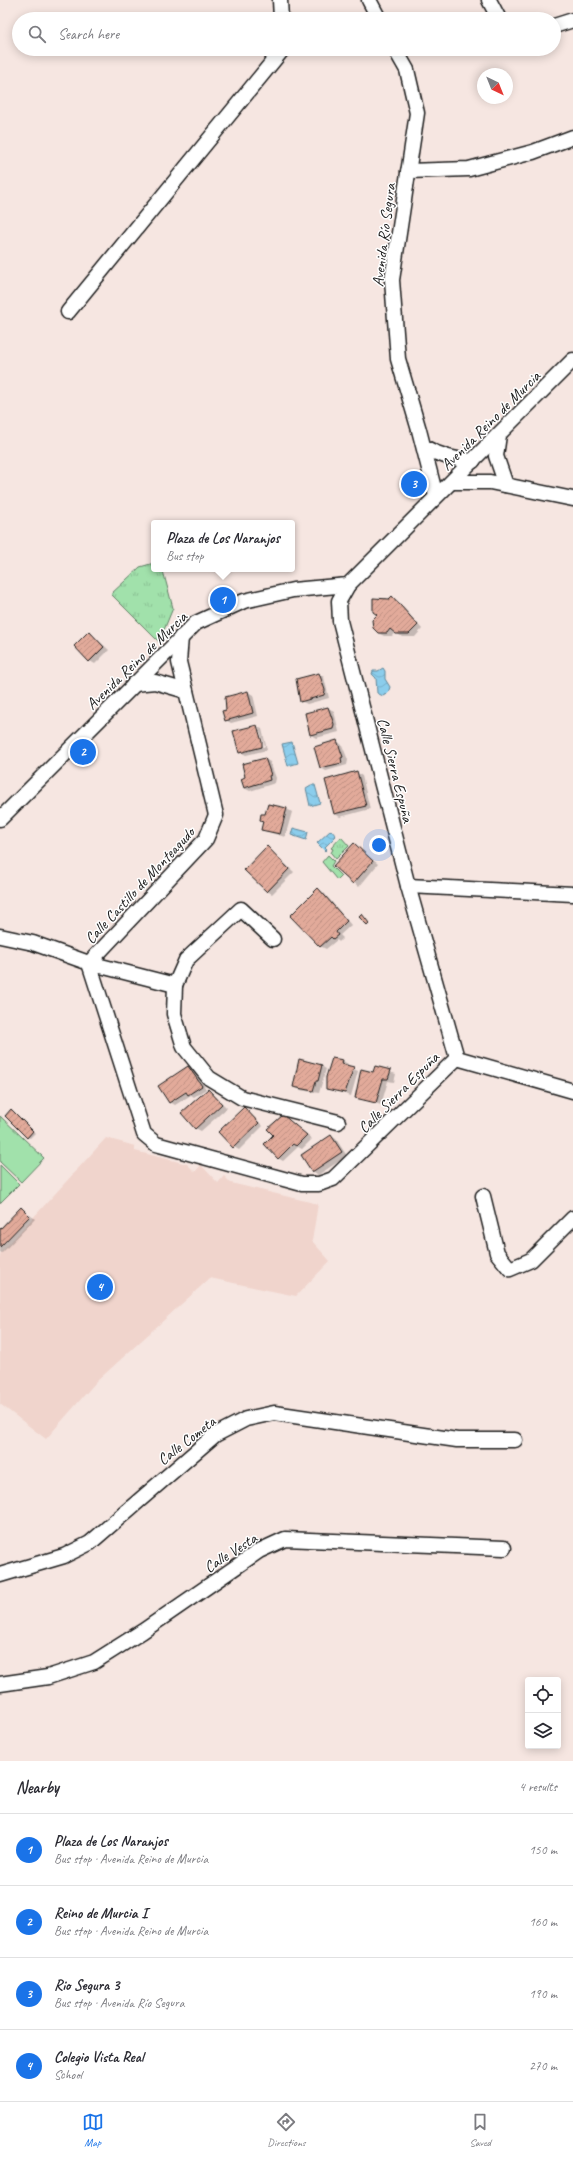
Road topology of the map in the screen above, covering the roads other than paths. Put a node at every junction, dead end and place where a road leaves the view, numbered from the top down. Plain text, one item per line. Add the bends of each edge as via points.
1 (280, 0) edge
2 (369, 0) edge
3 (489, 0) edge
4 (281, 12) edge
5 (375, 12) edge
6 (495, 12) edge
7 (573, 20) edge
8 (561, 24) edge
9 (277, 56) edge
10 (399, 56) edge
11 (573, 137) edge
12 (408, 171) junction
13 (68, 312) dead end
14 (573, 360) edge
15 (499, 435) junction
16 (424, 447) junction
17 (473, 461) junction
18 (452, 482) junction
19 (506, 485) junction
20 (436, 496) junction
21 (573, 499) edge
22 (348, 585) junction
23 (181, 637) junction
24 (134, 684) junction
25 (186, 691) junction
26 (0, 819) edge
27 (408, 886) junction
28 (573, 894) edge
29 (0, 936) edge
30 (273, 939) dead end
31 (89, 963) junction
32 (175, 985) junction
33 (457, 1058) junction
34 (573, 1091) edge
35 (338, 1122) dead end
36 (483, 1196) dead end
37 (573, 1218) edge
38 (515, 1440) dead end
39 (504, 1548) dead end
40 (0, 1575) edge
41 (0, 1684) edge

1 - 4 street
2 - 5 street
3 - 6 street
7 - 8 street
9 - 13 street
10 - 12 street, Avenida Río Segura via 407,70 417,113
11 - 12 street via 534,152 469,169
12 - 16 street, Avenida Río Segura via 392,280 398,359
14 - 15 street, Avenida Reino de Murcia
15 - 17 street, Avenida Reino de Murcia
15 - 19 street via 496,456
16 - 17 street via 455,460
16 - 20 street, Avenida Río Segura
17 - 18 street, Avenida Reino de Murcia
18 - 19 street via 490,482
18 - 20 street, Avenida Reino de Murcia
19 - 21 street
20 - 22 street, Avenida Reino de Murcia
22 - 23 street, Avenida Reino de Murcia via 293,590 244,602 196,623
22 - 27 street, Calle Sierra Espuña via 339,601 340,621
23 - 24 street, Avenida Reino de Murcia
23 - 25 street, Calle Castillo de Monteagudo via 179,662
24 - 25 street via 155,682
24 - 26 street, Avenida Reino de Murcia
25 - 31 street, Calle Castillo de Monteagudo via 216,815 206,839
27 - 28 street
27 - 33 street, Calle Sierra Espuña
29 - 31 street, Calle Castillo de Monteagudo via 33,943
30 - 32 street via 241,909 186,960
31 - 32 street
31 - 33 street, Calle Sierra Espuña via 144,1134 156,1144 302,1184 319,1184 333,1179
32 - 35 street via 174,1014 184,1046 209,1078 242,1098
33 - 34 street
36 - 37 street via 497,1253 510,1270 531,1260
38 - 40 street, Calle Cometa via 457,1440 274,1413 246,1419 215,1435 90,1543 64,1556
39 - 41 street, Calle Vesta via 285,1539 259,1551 143,1632 94,1662 48,1678

